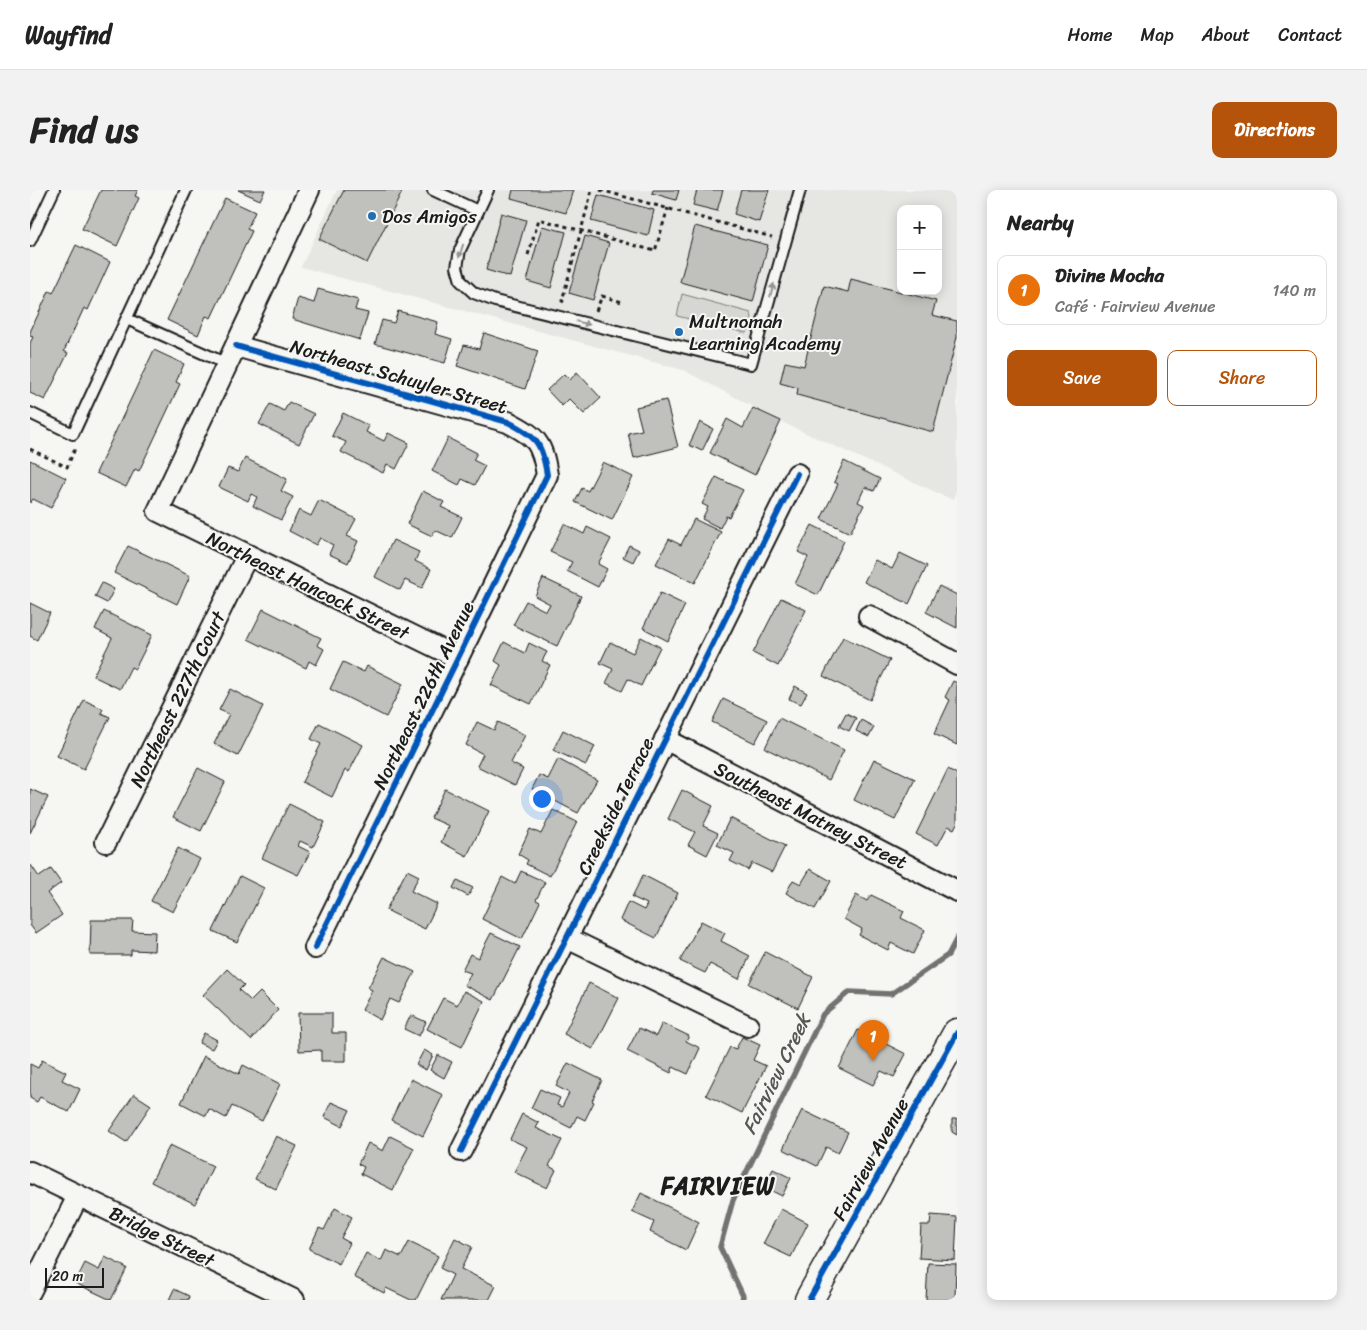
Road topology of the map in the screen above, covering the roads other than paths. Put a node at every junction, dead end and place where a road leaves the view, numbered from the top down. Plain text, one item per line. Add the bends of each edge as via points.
1 (54, 190) edge
2 (186, 190) edge
3 (309, 190) edge
4 (433, 190) edge
5 (488, 190) edge
6 (800, 190) edge
7 (478, 211) junction
8 (30, 241) edge
9 (127, 319) junction
10 (236, 346) junction
11 (227, 364) junction
12 (30, 413) edge
13 (543, 452) joint
14 (797, 474) dead end
15 (247, 556) junction
16 (869, 616) dead end
17 (458, 658) junction
18 (957, 664) edge
19 (665, 739) junction
20 (106, 842) dead end
21 (957, 891) edge
22 (567, 938) junction
23 (315, 948) dead end
24 (748, 1026) dead end
25 (957, 1033) edge
26 (461, 1151) dead end
27 (30, 1172) edge
28 (78, 1196) junction
29 (30, 1292) edge
30 (294, 1300) edge
31 (809, 1300) edge

1 - 8 lane
2 - 9 lane
3 - 10 street
4 - 7 lane
5 - 7 lane
7 -> 6 lane via 460,250 457,267 461,281 474,293 495,301 750,364
9 - 11 lane
9 - 12 lane via 73,434
10 - 11 street
10 - 13 street, Northeast Schuyler Street via 508,422 529,433
11 - 15 street, Northeast Hancock Street via 158,511
13 - 17 street, Northeast 226th Avenue via 547,475
14 - 19 street, Creekside Terrace
15 - 17 street, Northeast Hancock Street
15 - 20 street, Northeast 227th Court
16 - 18 street
17 - 23 street, Northeast 226th Avenue
19 - 21 street, Southeast Matney Street
19 - 22 street, Creekside Terrace
22 - 24 street
22 - 26 street, Creekside Terrace
25 - 31 main road, Fairview Avenue
27 - 28 street, Bridge Street
28 - 29 street
28 - 30 street, Bridge Street

